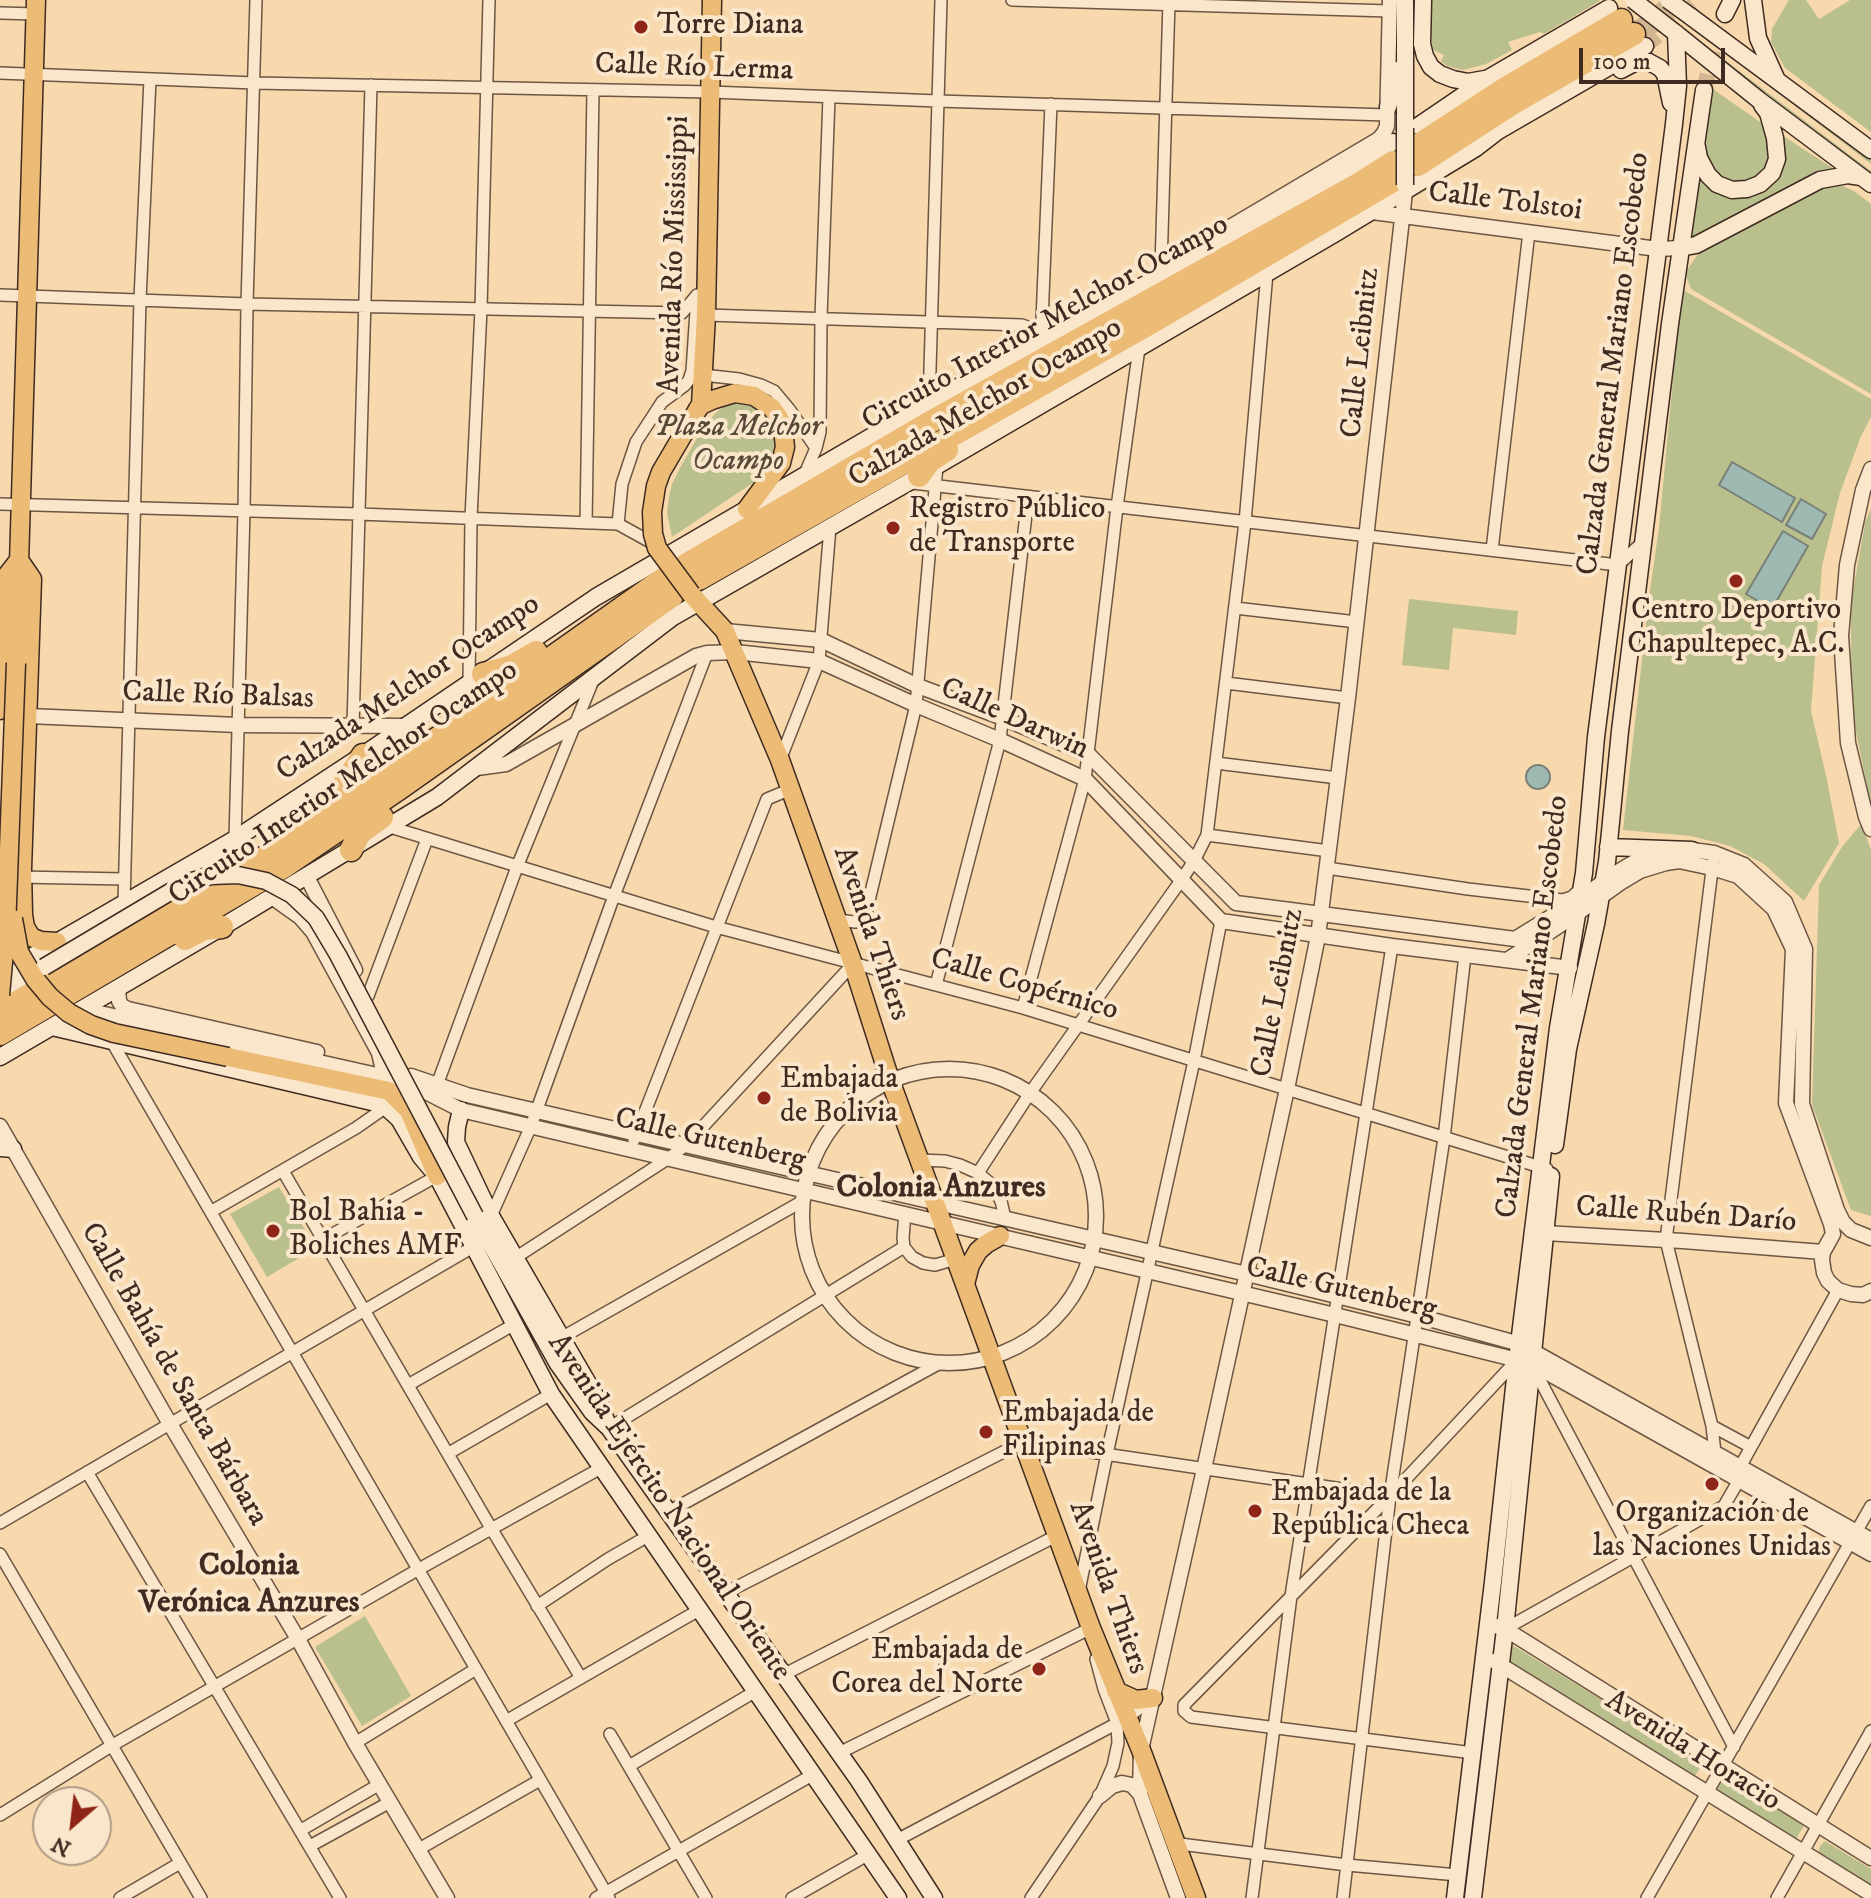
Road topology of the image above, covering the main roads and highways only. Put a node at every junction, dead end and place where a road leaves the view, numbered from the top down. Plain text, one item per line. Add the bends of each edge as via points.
1 (712, 0) edge
2 (1405, 0) edge
3 (1423, 0) edge
4 (1633, 0) edge
5 (1668, 0) edge
6 (1753, 0) edge
7 (36, 7) edge
8 (1405, 26) junction
9 (1627, 27) junction
10 (1674, 32) junction
11 (1487, 79) junction
12 (1777, 79) junction
13 (1704, 90) tunnel mouth
14 (1759, 100) junction
15 (1388, 111) road end
16 (1674, 124) junction
17 (1696, 140) junction
18 (1417, 141) junction
19 (1465, 145) junction
20 (1871, 150) edge
21 (1398, 173) junction
22 (1867, 181) edge
23 (1680, 248) junction
24 (1654, 275) junction
25 (1670, 324) junction
26 (1011, 358) junction
27 (700, 407) junction
28 (958, 407) junction
29 (989, 415) junction
30 (925, 477) junction
31 (747, 509) junction
32 (19, 560) junction
33 (680, 577) junction
34 (592, 628) junction
35 (476, 678) junction
36 (0, 710) edge
37 (363, 755) junction
38 (400, 788) junction
39 (292, 841) junction
40 (1608, 847) junction
41 (351, 850) junction
42 (1692, 850) road end
43 (0, 870) edge
44 (22, 873) junction
45 (4, 885) edge
46 (222, 927) joint
47 (57, 942) junction
48 (0, 975) edge
49 (109, 982) junction
50 (0, 994) edge
51 (0, 1012) edge
52 (52, 1027) junction
53 (0, 1034) edge
54 (0, 1057) edge
55 (387, 1099) junction
56 (461, 1110) road end
57 (1546, 1169) junction
58 (437, 1176) joint
59 (483, 1216) junction
60 (1002, 1227) road end
61 (965, 1284) junction
62 (1525, 1354) junction
63 (609, 1428) junction
64 (1492, 1660) junction
65 (1116, 1691) junction
66 (1153, 1698) road end
67 (898, 1898) edge
68 (934, 1898) edge
69 (1196, 1898) edge
70 (1455, 1898) edge
71 (1473, 1898) edge

1 - 27 main road, Avenida Río Mississippi
2 - 8 main road
3 - 11 main road via 1422,44 1431,67 1453,79
4 - 10 main road, bridge
5 - 12 main road, bridge
6 - 12 main road via 1758,38
7 - 32 main road
8 - 15 main road via 1396,49
8 - 18 main road
9 - 11 main road
9 - 18 highway via 1504,89
9 - 19 highway via 1512,104
10 - 14 main road
10 - 16 main road
11 - 18 main road
12 - 20 main road
13 - 17 main road, Calzada General Mariano Escobedo
14 - 17 main road via 1768,113 1777,159 1760,184 1732,190 1717,184 1699,158
14 - 22 main road
16 - 19 main road, Calzada Melchor Ocampo via 1665,74 1638,61 1503,139
16 - 24 main road, Calzada General Mariano Escobedo
17 - 23 main road, Calzada General Mariano Escobedo
18 - 19 highway
18 - 21 main road, bridge
19 - 21 main road, Calzada Melchor Ocampo
21 - 26 main road, Calzada Melchor Ocampo via 1346,172
21 - 28 highway, Circuito Interior Melchor Ocampo via 1360,183
21 - 29 highway, Circuito Interior Melchor Ocampo
21 - 30 main road, Calzada Melchor Ocampo via 1372,212
22 - 23 main road via 1848,175 1820,180 1696,245
23 - 25 main road, Calzada General Mariano Escobedo
24 - 25 main road via 1664,284
24 - 57 main road, Calzada General Mariano Escobedo via 1580,900 1558,1028
25 - 40 main road, Calzada General Mariano Escobedo
26 - 28 highway via 999,377
26 - 31 main road, Calzada Melchor Ocampo
27 - 31 main road via 735,393 754,396 779,418 785,447 781,463
27 - 33 main road, Avenida Río Mississippi, bridge via 670,455 656,486 652,512 652,524
28 - 33 highway, Circuito Interior Melchor Ocampo
29 - 30 highway via 977,431 930,461
29 - 33 highway, Circuito Interior Melchor Ocampo
30 - 33 main road, Calzada Melchor Ocampo via 830,527
31 - 33 main road, Calzada Melchor Ocampo
32 - 36 main road via 5,578
32 - 44 main road via 32,579
32 - 45 main road, bridge
33 - 34 highway, Circuito Interior Melchor Ocampo
33 - 35 main road, Calzada Melchor Ocampo via 596,597
33 - 38 highway, Circuito Interior Melchor Ocampo
33 - 41 main road, Calzada Melchor Ocampo via 673,617 437,797
33 - 61 main road, Avenida Thiers via 725,631 780,760
34 - 35 highway via 565,635 512,666
34 - 39 highway, Circuito Interior Melchor Ocampo
35 - 37 main road, Calzada Melchor Ocampo
37 - 39 highway via 340,790 305,819
37 - 47 main road, Calzada Melchor Ocampo via 235,839
38 - 41 highway via 387,814 360,833
38 - 49 highway, Circuito Interior Melchor Ocampo
39 - 51 highway, Circuito Interior Melchor Ocampo
40 - 42 main road
40 - 57 main road, Calzada General Mariano Escobedo
41 - 46 main road, Calzada Melchor Ocampo
43 - 44 main road
44 - 47 main road via 28,932 38,941
45 - 50 main road, bridge
45 - 55 main road, bridge via 19,952 44,989 69,1013 114,1033
46 - 49 highway via 204,929
47 - 48 main road, Calzada Melchor Ocampo
49 - 52 main road via 82,1009
49 - 53 highway, Circuito Interior Melchor Ocampo
50 - 59 main road, bridge via 175,889 211,876 266,881 292,895 316,918
52 - 54 main road
52 - 55 main road via 376,1103
55 - 58 main road via 409,1111
56 - 59 main road via 456,1142
57 - 62 main road, Calzada General Mariano Escobedo
57 - 62 main road, Calzada General Mariano Escobedo via 1545,1233
58 - 67 main road, Avenida Ejército Nacional Oriente via 551,1394
59 - 63 main road via 515,1258
59 - 63 main road via 558,1364
60 - 61 main road via 978,1251
61 - 65 main road, Avenida Thiers
62 - 64 main road, Calzada General Mariano Escobedo via 1488,1623
62 - 64 main road, Calzada General Mariano Escobedo via 1505,1629
63 - 68 main road, Avenida Ejército Nacional Oriente via 839,1753
64 - 70 main road, Calzada General Mariano Escobedo via 1473,1753
64 - 71 main road, Calzada General Mariano Escobedo
65 - 66 main road via 1136,1700
65 - 69 main road, Avenida Thiers via 1122,1720 1141,1750 1167,1845

